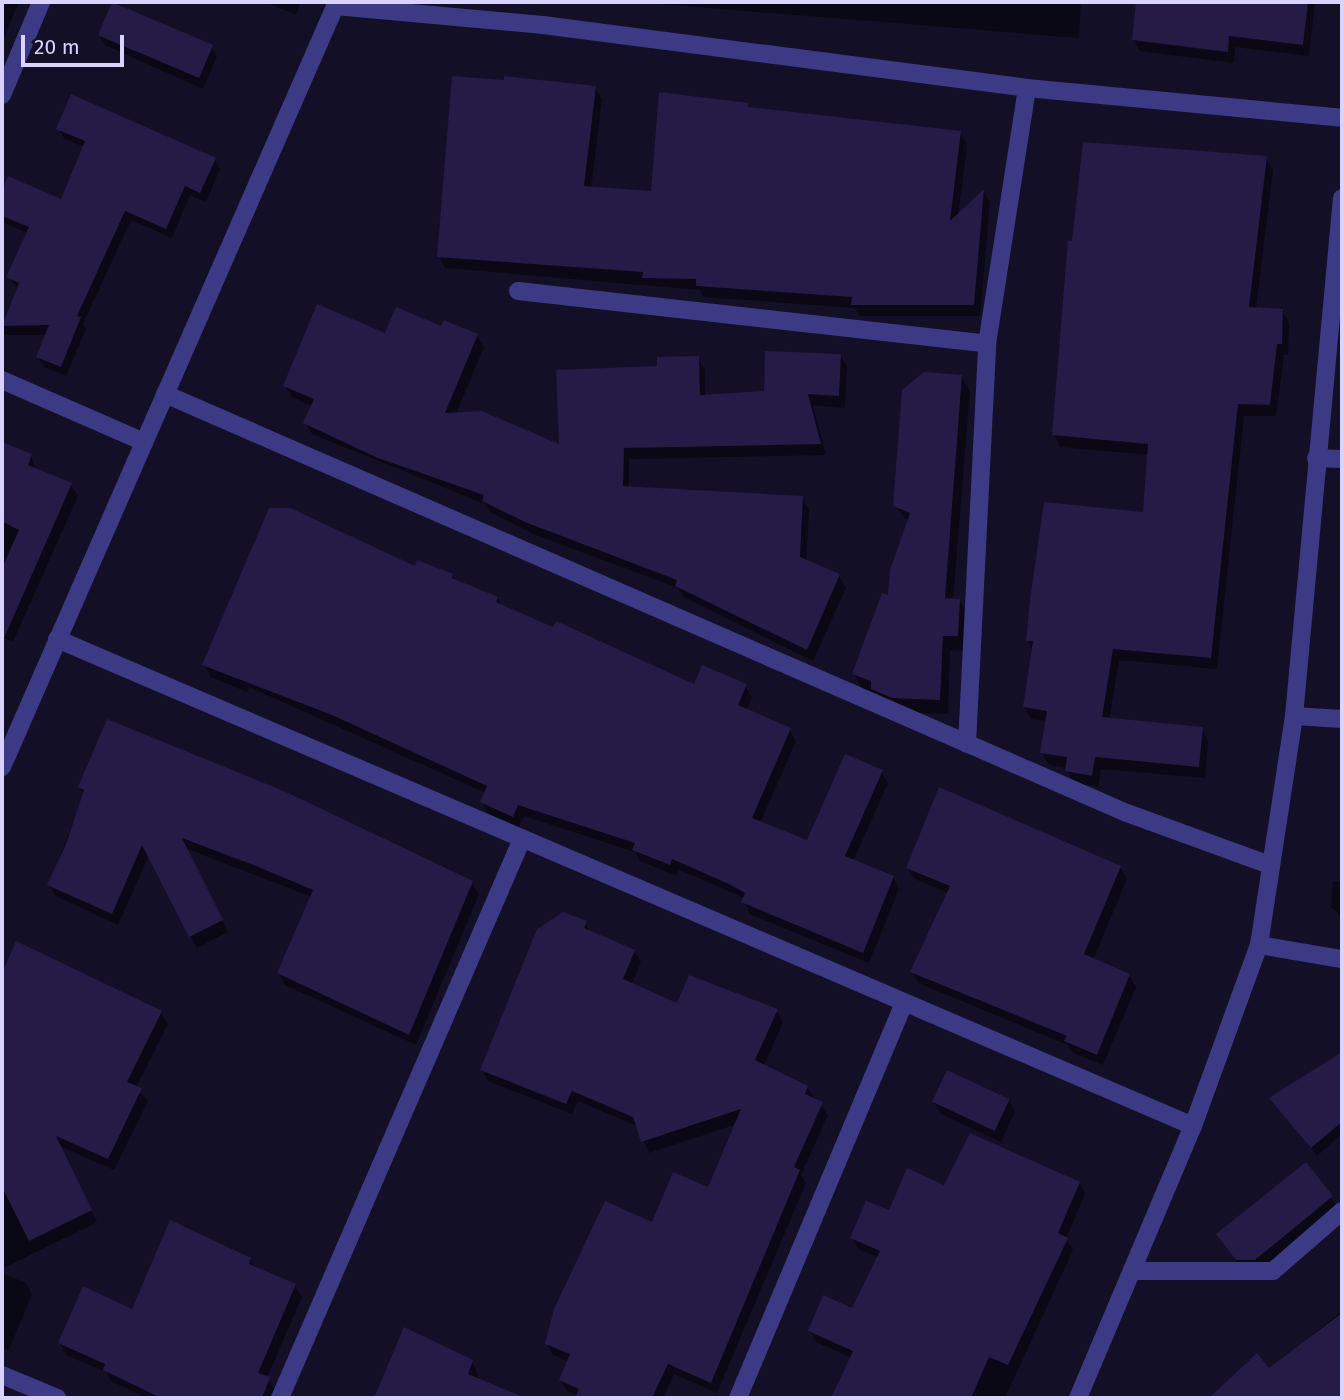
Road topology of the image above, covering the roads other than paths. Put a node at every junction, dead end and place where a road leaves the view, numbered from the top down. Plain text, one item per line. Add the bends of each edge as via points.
1 (41, 2) edge
2 (336, 4) edge
3 (4, 86) edge
4 (1027, 88) junction
5 (1342, 118) edge
6 (1342, 198) edge
7 (518, 291) dead end
8 (986, 344) junction
9 (2, 380) edge
10 (165, 394) junction
11 (145, 442) junction
12 (1316, 458) junction
13 (1342, 459) edge
14 (57, 639) junction
15 (1294, 716) junction
16 (1342, 719) edge
17 (967, 744) junction
18 (2, 767) edge
19 (522, 839) junction
20 (1270, 865) junction
21 (1259, 945) junction
22 (1342, 959) edge
23 (903, 1005) junction
24 (1193, 1126) junction
25 (1342, 1211) edge
26 (1132, 1271) junction
27 (2, 1375) edge
28 (57, 1398) edge
29 (280, 1398) edge
30 (738, 1398) edge
31 (1078, 1398) edge

1 - 3 street
2 - 4 street via 543,25
2 - 10 street
4 - 5 street
4 - 8 street
6 - 12 street
7 - 8 street
8 - 17 street
9 - 11 street
10 - 11 street
10 - 17 street
11 - 14 street
12 - 13 street
12 - 15 street
14 - 18 street
14 - 19 street
15 - 16 street
15 - 20 street
17 - 20 street via 1127,813
19 - 23 street
19 - 29 street
20 - 21 street
21 - 22 street
21 - 24 street
23 - 24 street
23 - 30 street
24 - 26 street
25 - 26 street via 1273,1271
26 - 31 street
27 - 28 street

